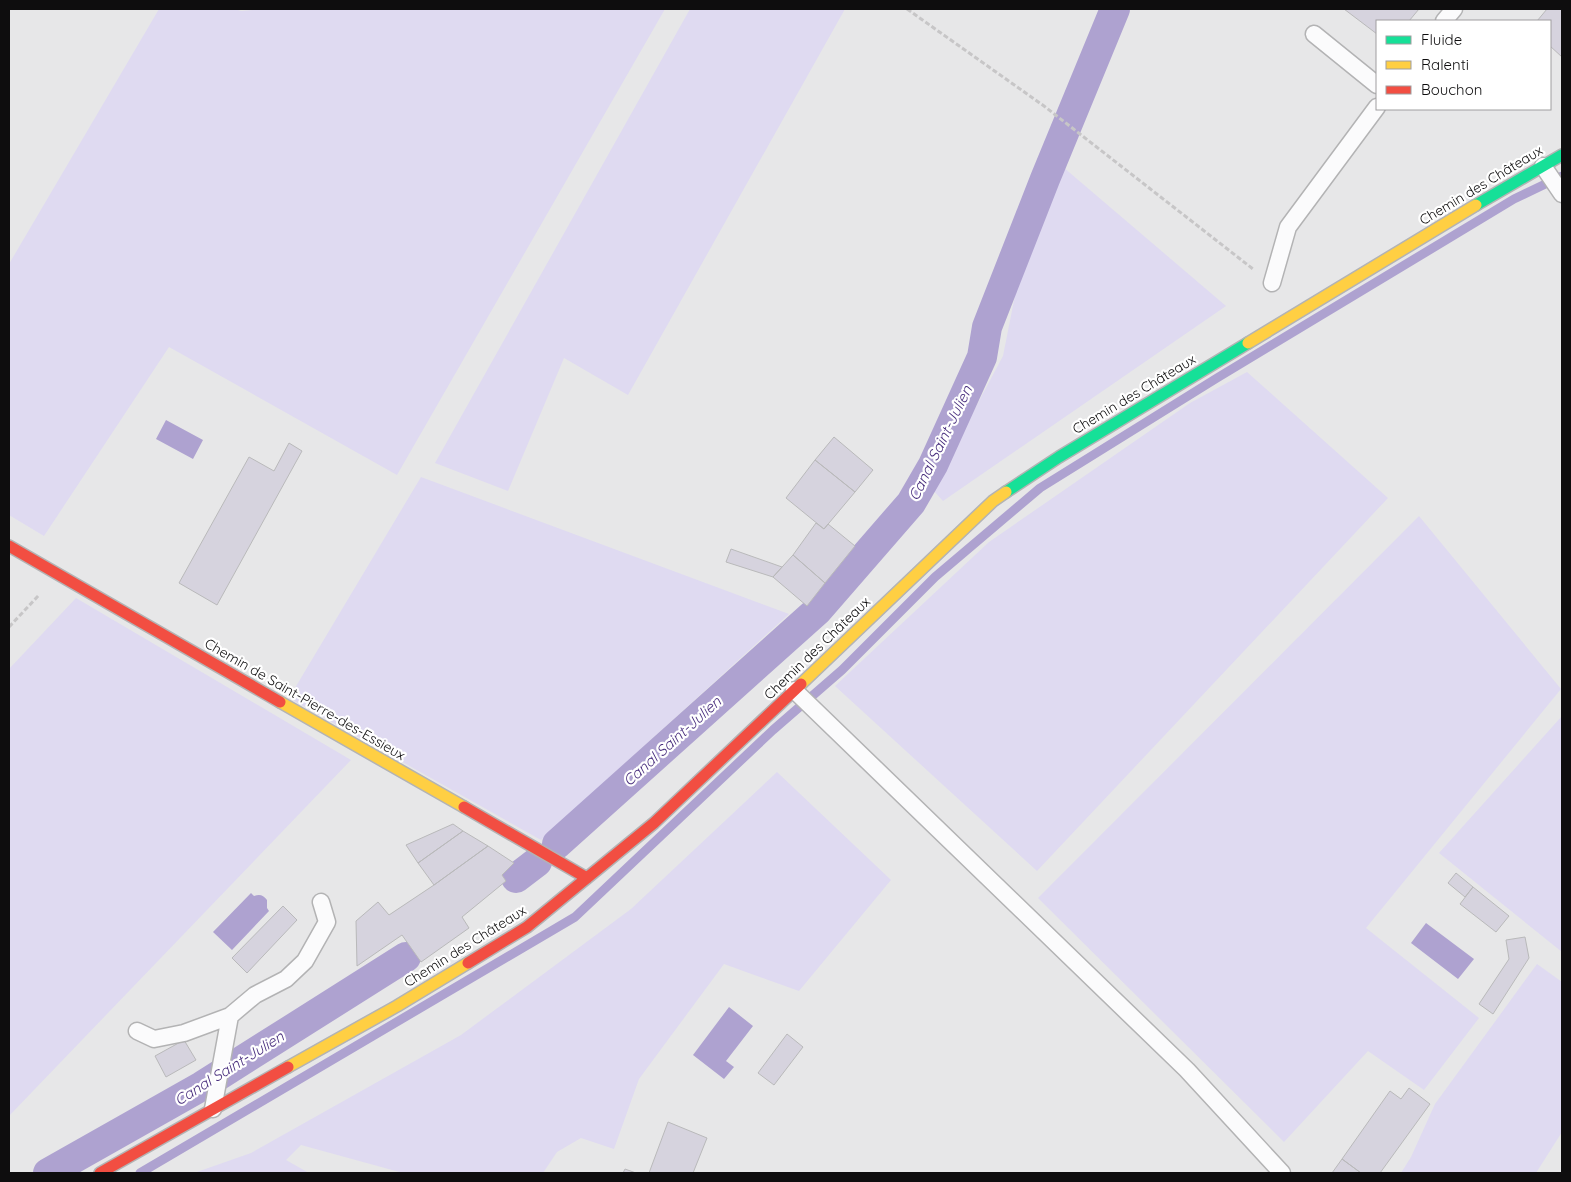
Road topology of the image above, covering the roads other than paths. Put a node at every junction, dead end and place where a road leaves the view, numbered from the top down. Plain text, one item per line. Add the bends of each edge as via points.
1 (1454, 9) edge
2 (1445, 20) edge
3 (1314, 34) dead end
4 (1376, 84) edge
5 (1376, 107) edge
6 (1562, 155) edge
7 (1543, 166) junction
8 (1562, 194) edge
9 (1272, 283) road end
10 (9, 546) edge
11 (794, 690) junction
12 (587, 878) junction
13 (321, 902) dead end
14 (230, 1016) junction
15 (137, 1031) dead end
16 (213, 1109) junction
17 (100, 1173) edge
18 (1282, 1173) edge

1 - 2 lane
3 - 4 lane
5 - 9 lane via 1288,227
6 - 7 street, Chemin des Châteaux
7 - 8 lane
7 - 11 street, Chemin des Châteaux via 1059,457 993,501
10 - 12 street, Chemin de Saint-Pierre-des-Essieux
11 - 12 street, Chemin des Châteaux via 654,823
11 - 18 lane via 1187,1070
12 - 16 street, Chemin des Châteaux via 527,927 397,1006
13 - 14 lane via 327,922 305,962 286,979 255,995
14 - 15 lane via 184,1034 154,1040
14 - 16 lane
16 - 17 street, Chemin des Châteaux

